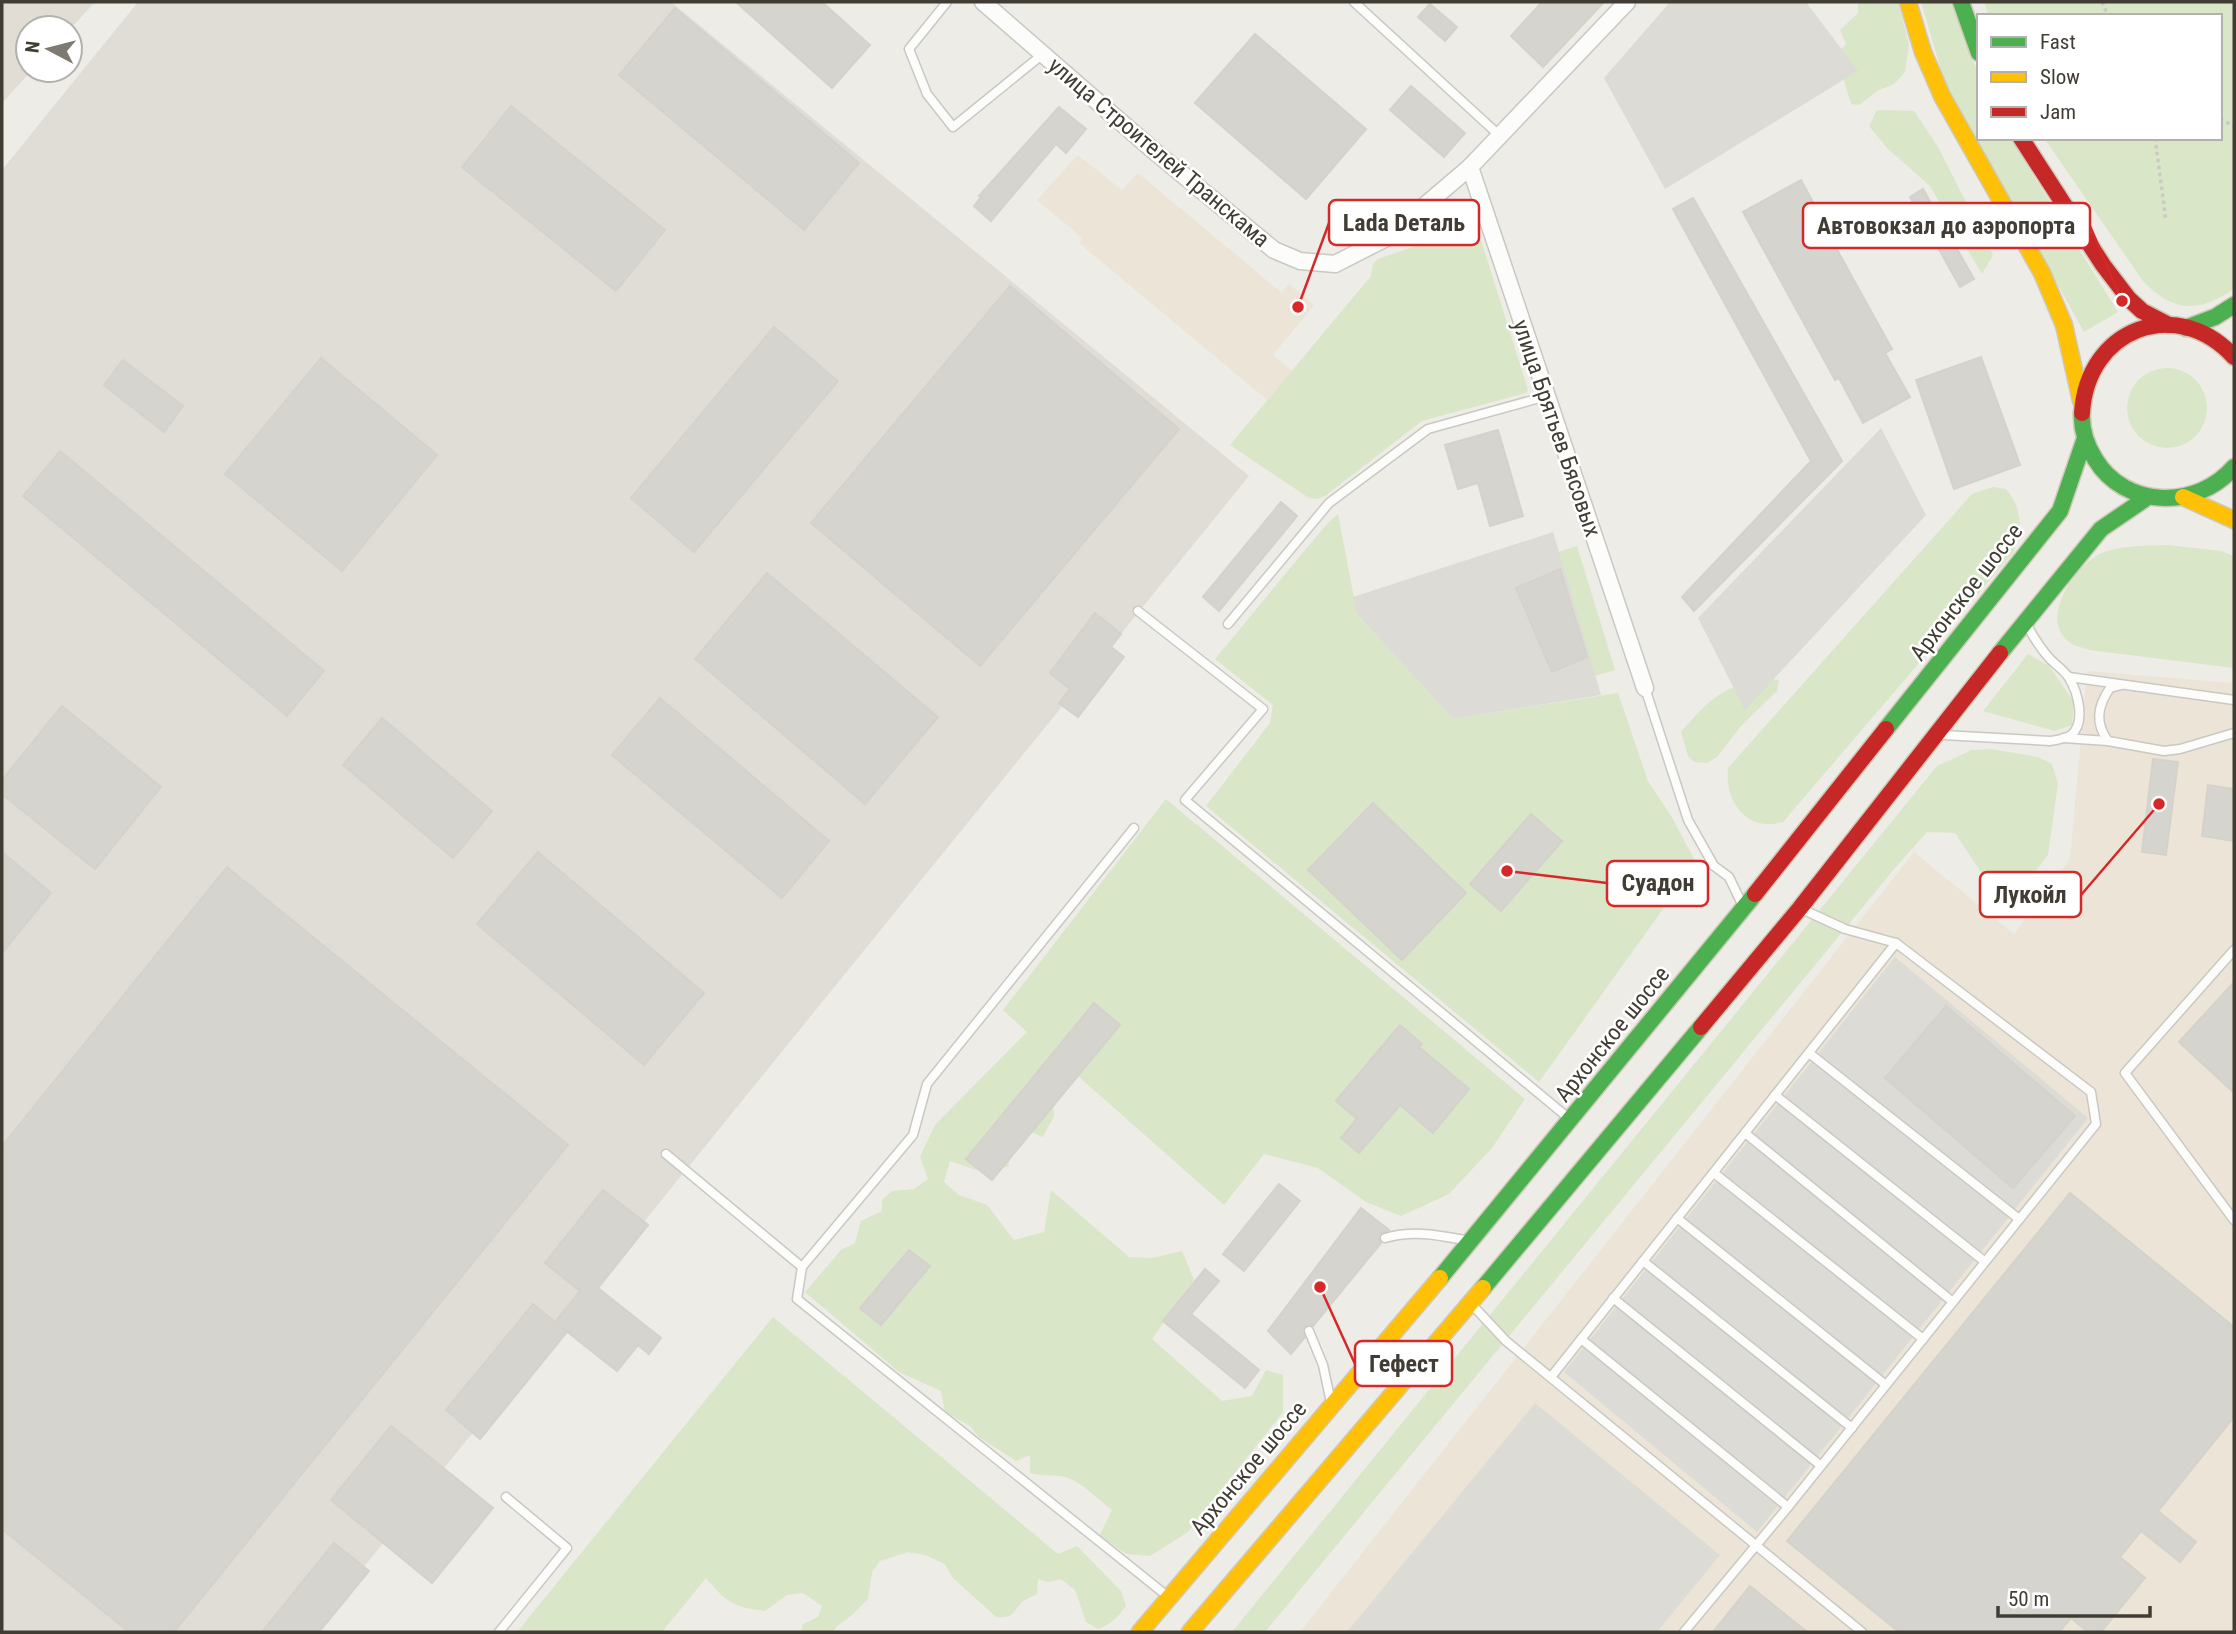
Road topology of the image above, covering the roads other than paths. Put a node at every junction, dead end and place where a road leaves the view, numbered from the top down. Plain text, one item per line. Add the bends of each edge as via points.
1 (947, 2) edge
2 (983, 2) edge
3 (1354, 2) edge
4 (1627, 2) edge
5 (1908, 2) edge
6 (1961, 2) edge
7 (1977, 47) edge
8 (1043, 54) junction
9 (1500, 136) junction
10 (2022, 140) edge
11 (1470, 167) junction
12 (2234, 305) edge
13 (2169, 325) junction
14 (2186, 328) junction
15 (2234, 357) edge
16 (1546, 396) junction
17 (2081, 401) junction
18 (2084, 441) junction
19 (2234, 467) edge
20 (2183, 497) junction
21 (2145, 499) junction
22 (2234, 520) edge
23 (1138, 611) dead end
24 (2025, 622) junction
25 (1228, 625) dead end
26 (2069, 677) junction
27 (2124, 684) junction
28 (1644, 688) joint
29 (2234, 700) edge
30 (2234, 733) edge
31 (1933, 735) junction
32 (2064, 738) junction
33 (2108, 741) junction
34 (1134, 828) dead end
35 (1744, 908) junction
36 (1800, 908) junction
37 (1896, 943) junction
38 (2234, 950) edge
39 (1809, 1053) junction
40 (1775, 1095) junction
41 (1571, 1120) junction
42 (1745, 1133) junction
43 (666, 1154) dead end
44 (1714, 1173) junction
45 (1677, 1218) junction
46 (2019, 1219) junction
47 (2234, 1220) edge
48 (1385, 1238) dead end
49 (1471, 1241) junction
50 (1643, 1261) junction
51 (1984, 1261) junction
52 (802, 1267) junction
53 (1614, 1298) junction
54 (1953, 1302) junction
55 (1471, 1303) junction
56 (1309, 1331) dead end
57 (1581, 1339) junction
58 (1923, 1339) junction
59 (1551, 1377) junction
60 (1886, 1385) junction
61 (1331, 1404) junction
62 (1852, 1428) junction
63 (1820, 1465) junction
64 (506, 1497) dead end
65 (1788, 1507) junction
66 (1756, 1545) junction
67 (1168, 1597) junction
68 (499, 1632) edge
69 (1140, 1632) edge
70 (1190, 1632) edge
71 (1684, 1632) edge
72 (1862, 1632) edge

1 - 8 lane via 909,49 927,94 953,127
2 - 8 street, улица Строителей Транскама
3 - 9 lane
4 - 9 street, улица Строителей Транскама
5 - 17 main road via 1942,96 2042,273 2063,325
6 - 7 main road
8 - 11 street, улица Строителей Транскама via 1274,250 1300,261 1335,264 1388,237
9 - 11 street, улица Строителей Транскама
10 - 13 main road via 2129,299
11 - 16 street, улица Брятьев Бясовых
12 - 14 main road
13 - 14 main road
13 - 17 main road via 2146,327 2120,338 2103,352 2091,369
14 - 15 main road via 2207,334
16 - 25 lane via 1428,429 1329,503
16 - 28 street, улица Брятьев Бясовых
17 - 18 main road
18 - 21 main road via 2107,476
18 - 35 main road, Архонское шоссе via 2060,511
19 - 20 main road via 2215,485
20 - 21 main road
20 - 22 main road
21 - 24 main road via 2101,529
23 - 41 lane via 1263,709 1185,800
24 - 26 lane
24 - 31 main road
26 - 27 lane
26 - 32 lane via 2079,708 2076,730
27 - 29 lane
27 - 33 lane via 2110,688 2101,706 2098,719
28 - 35 lane via 1688,820
30 - 33 lane via 2180,750
31 - 32 lane
31 - 36 main road
32 - 33 lane
34 - 52 lane via 927,1084 913,1135
35 - 41 main road, Архонское шоссе
36 - 37 lane via 1845,929
36 - 55 main road
37 - 39 lane
37 - 46 lane via 2091,1092 2096,1124
38 - 47 lane via 2125,1073
39 - 40 lane
39 - 46 lane
40 - 42 lane
40 - 51 lane
41 - 49 main road, Архонское шоссе
42 - 44 lane
42 - 54 lane
43 - 52 lane
44 - 45 lane
44 - 58 lane
45 - 50 lane
45 - 60 lane
46 - 51 lane
48 - 49 lane via 1422,1232
49 - 61 main road, Архонское шоссе
50 - 53 lane
50 - 62 lane
51 - 54 lane
52 - 67 lane via 797,1299
53 - 57 lane
53 - 63 lane
54 - 58 lane
55 - 59 lane via 1506,1341
55 - 70 main road
56 - 61 lane via 1323,1365
57 - 59 lane
57 - 65 lane
58 - 60 lane
59 - 66 lane
60 - 62 lane
61 - 67 main road, Архонское шоссе
62 - 63 lane
63 - 65 lane
64 - 68 lane via 567,1548
65 - 66 lane
66 - 71 lane
66 - 72 lane
67 - 69 main road, Архонское шоссе

